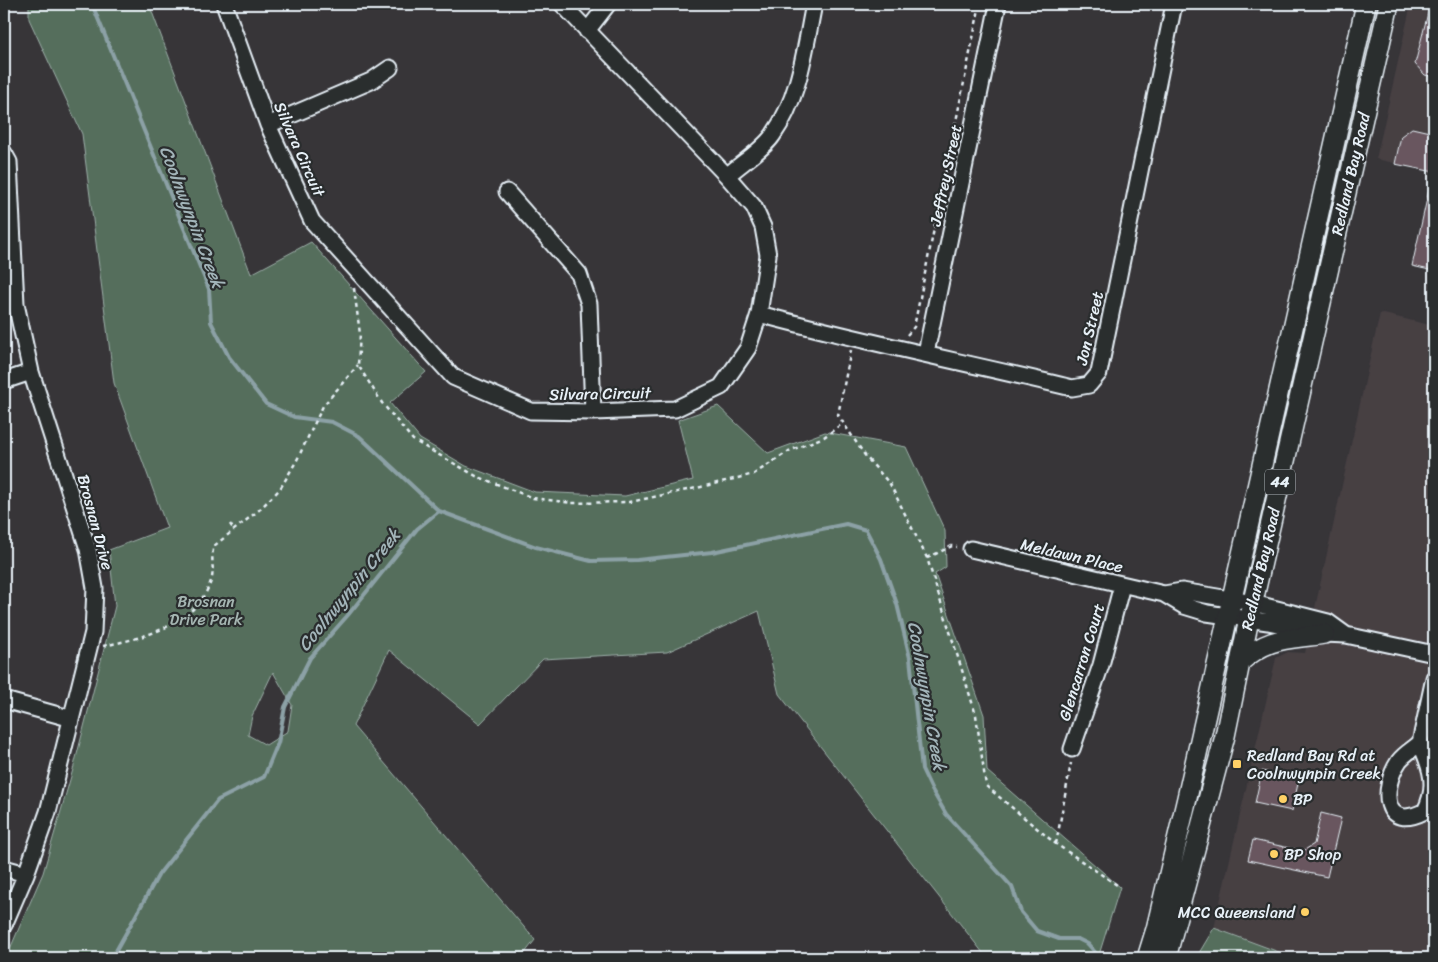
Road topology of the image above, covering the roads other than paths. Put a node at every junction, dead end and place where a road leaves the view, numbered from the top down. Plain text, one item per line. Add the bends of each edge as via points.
1 (224, 4) edge
2 (562, 4) edge
3 (608, 4) edge
4 (814, 4) edge
5 (998, 4) edge
6 (1174, 4) edge
7 (1366, 4) edge
8 (1389, 4) edge
9 (587, 31) junction
10 (390, 68) dead end
11 (268, 125) junction
12 (4, 153) edge
13 (727, 176) junction
14 (507, 192) dead end
15 (9, 237) edge
16 (759, 314) junction
17 (926, 353) junction
18 (31, 372) junction
19 (4, 381) edge
20 (593, 412) junction
21 (971, 549) road end
22 (1122, 585) junction
23 (1229, 608) junction
24 (1250, 611) junction
25 (1324, 634) junction
26 (1346, 635) junction
27 (1434, 654) edge
28 (1240, 662) junction
29 (1434, 678) edge
30 (4, 700) edge
31 (69, 718) junction
32 (1420, 743) junction
33 (1072, 749) road end
34 (4, 868) edge
35 (26, 874) junction
36 (4, 925) edge
37 (1147, 958) edge
38 (1166, 958) edge

1 - 11 street, Silvara Circuit
2 - 9 street, Silvara Circuit
3 - 9 street
4 - 13 street via 795,91 784,115 773,136
5 - 17 street, Jeffrey Street
6 - 17 street, Jon Street via 1099,373 1089,384 1072,388
7 - 23 main road, Redland Bay Road / 44
8 - 24 main road, Redland Bay Road / 44
9 - 13 street, Silvara Circuit
10 - 11 street via 371,81
11 - 20 street, Silvara Circuit via 312,221 453,377 531,412
12 - 15 street, Brosnan Drive via 9,162
13 - 16 street, Silvara Circuit via 754,207 763,227 768,254
14 - 20 street via 579,274 590,304
15 - 18 street, Brosnan Drive via 16,304
16 - 17 street, Jon Street via 853,339
16 - 20 street, Silvara Circuit via 748,348 721,387 676,409
18 - 19 street
18 - 31 street, Brosnan Drive via 88,549 95,588 92,632
21 - 22 street, Meldawn Place
22 - 23 street, Meldawn Place via 1164,594 1184,606 1206,613
22 - 33 street, Glencarron Court via 1101,665
23 - 24 street, Meldawn Place
23 - 37 main road, Redland Bay Road / 44 via 1185,807
24 - 25 street
24 - 26 street via 1328,622
24 - 28 main road, Redland Bay Road / 44
25 - 26 street
25 - 28 main road via 1269,642
26 - 27 street
28 - 38 main road, Redland Bay Road / 44 via 1223,745
29 - 32 street
30 - 31 street
31 - 35 street, Brosnan Drive via 48,812
32 - 32 street via 1430,769 1433,790 1425,811 1404,817 1394,813 1389,805 1387,787 1400,759
34 - 35 street
35 - 36 street, Brosnan Drive

